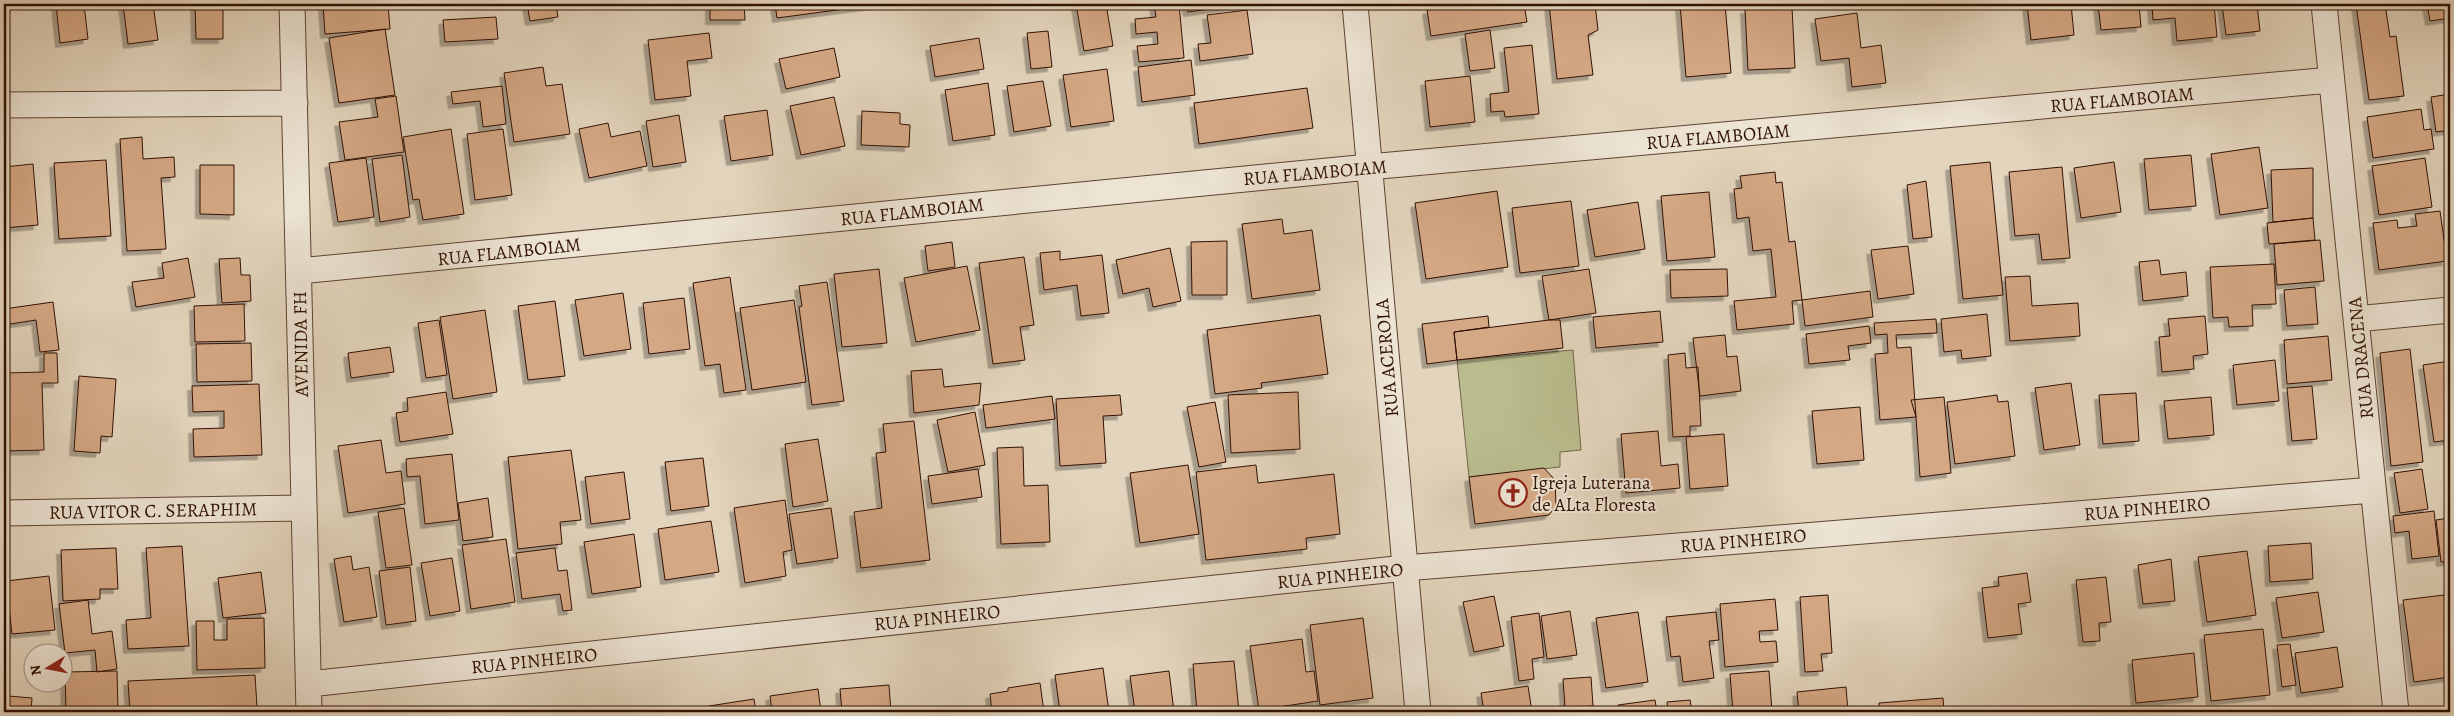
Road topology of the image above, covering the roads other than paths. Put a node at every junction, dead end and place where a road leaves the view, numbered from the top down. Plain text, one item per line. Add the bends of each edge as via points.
1 (292, 4) edge
2 (1355, 4) edge
3 (2324, 4) edge
4 (2331, 80) junction
5 (295, 103) junction
6 (4, 105) edge
7 (1370, 167) junction
8 (299, 271) junction
9 (2450, 310) edge
10 (2356, 319) junction
11 (2373, 490) junction
12 (303, 508) junction
13 (4, 513) edge
14 (1405, 568) junction
15 (309, 684) junction
16 (309, 712) edge
17 (1418, 712) edge
18 (2396, 712) edge

1 - 5 street, AVENIDA FH
2 - 7 street, RUA ACEROLA
3 - 4 street, RUA DRACENA
4 - 7 street, RUA FLAMBOIAM
4 - 10 street, RUA DRACENA
5 - 6 street
5 - 8 street, AVENIDA FH
7 - 8 street, RUA FLAMBOIAM
7 - 14 street, RUA ACEROLA
8 - 12 street, AVENIDA FH
9 - 10 street
10 - 11 street, RUA DRACENA
11 - 14 street, RUA PINHEIRO
11 - 18 street, RUA DRACENA
12 - 13 street, RUA VITOR C. SERAPHIM
12 - 15 street, AVENIDA FH
14 - 15 street, RUA PINHEIRO
14 - 17 street, RUA ACEROLA
15 - 16 street, AVENIDA FH

